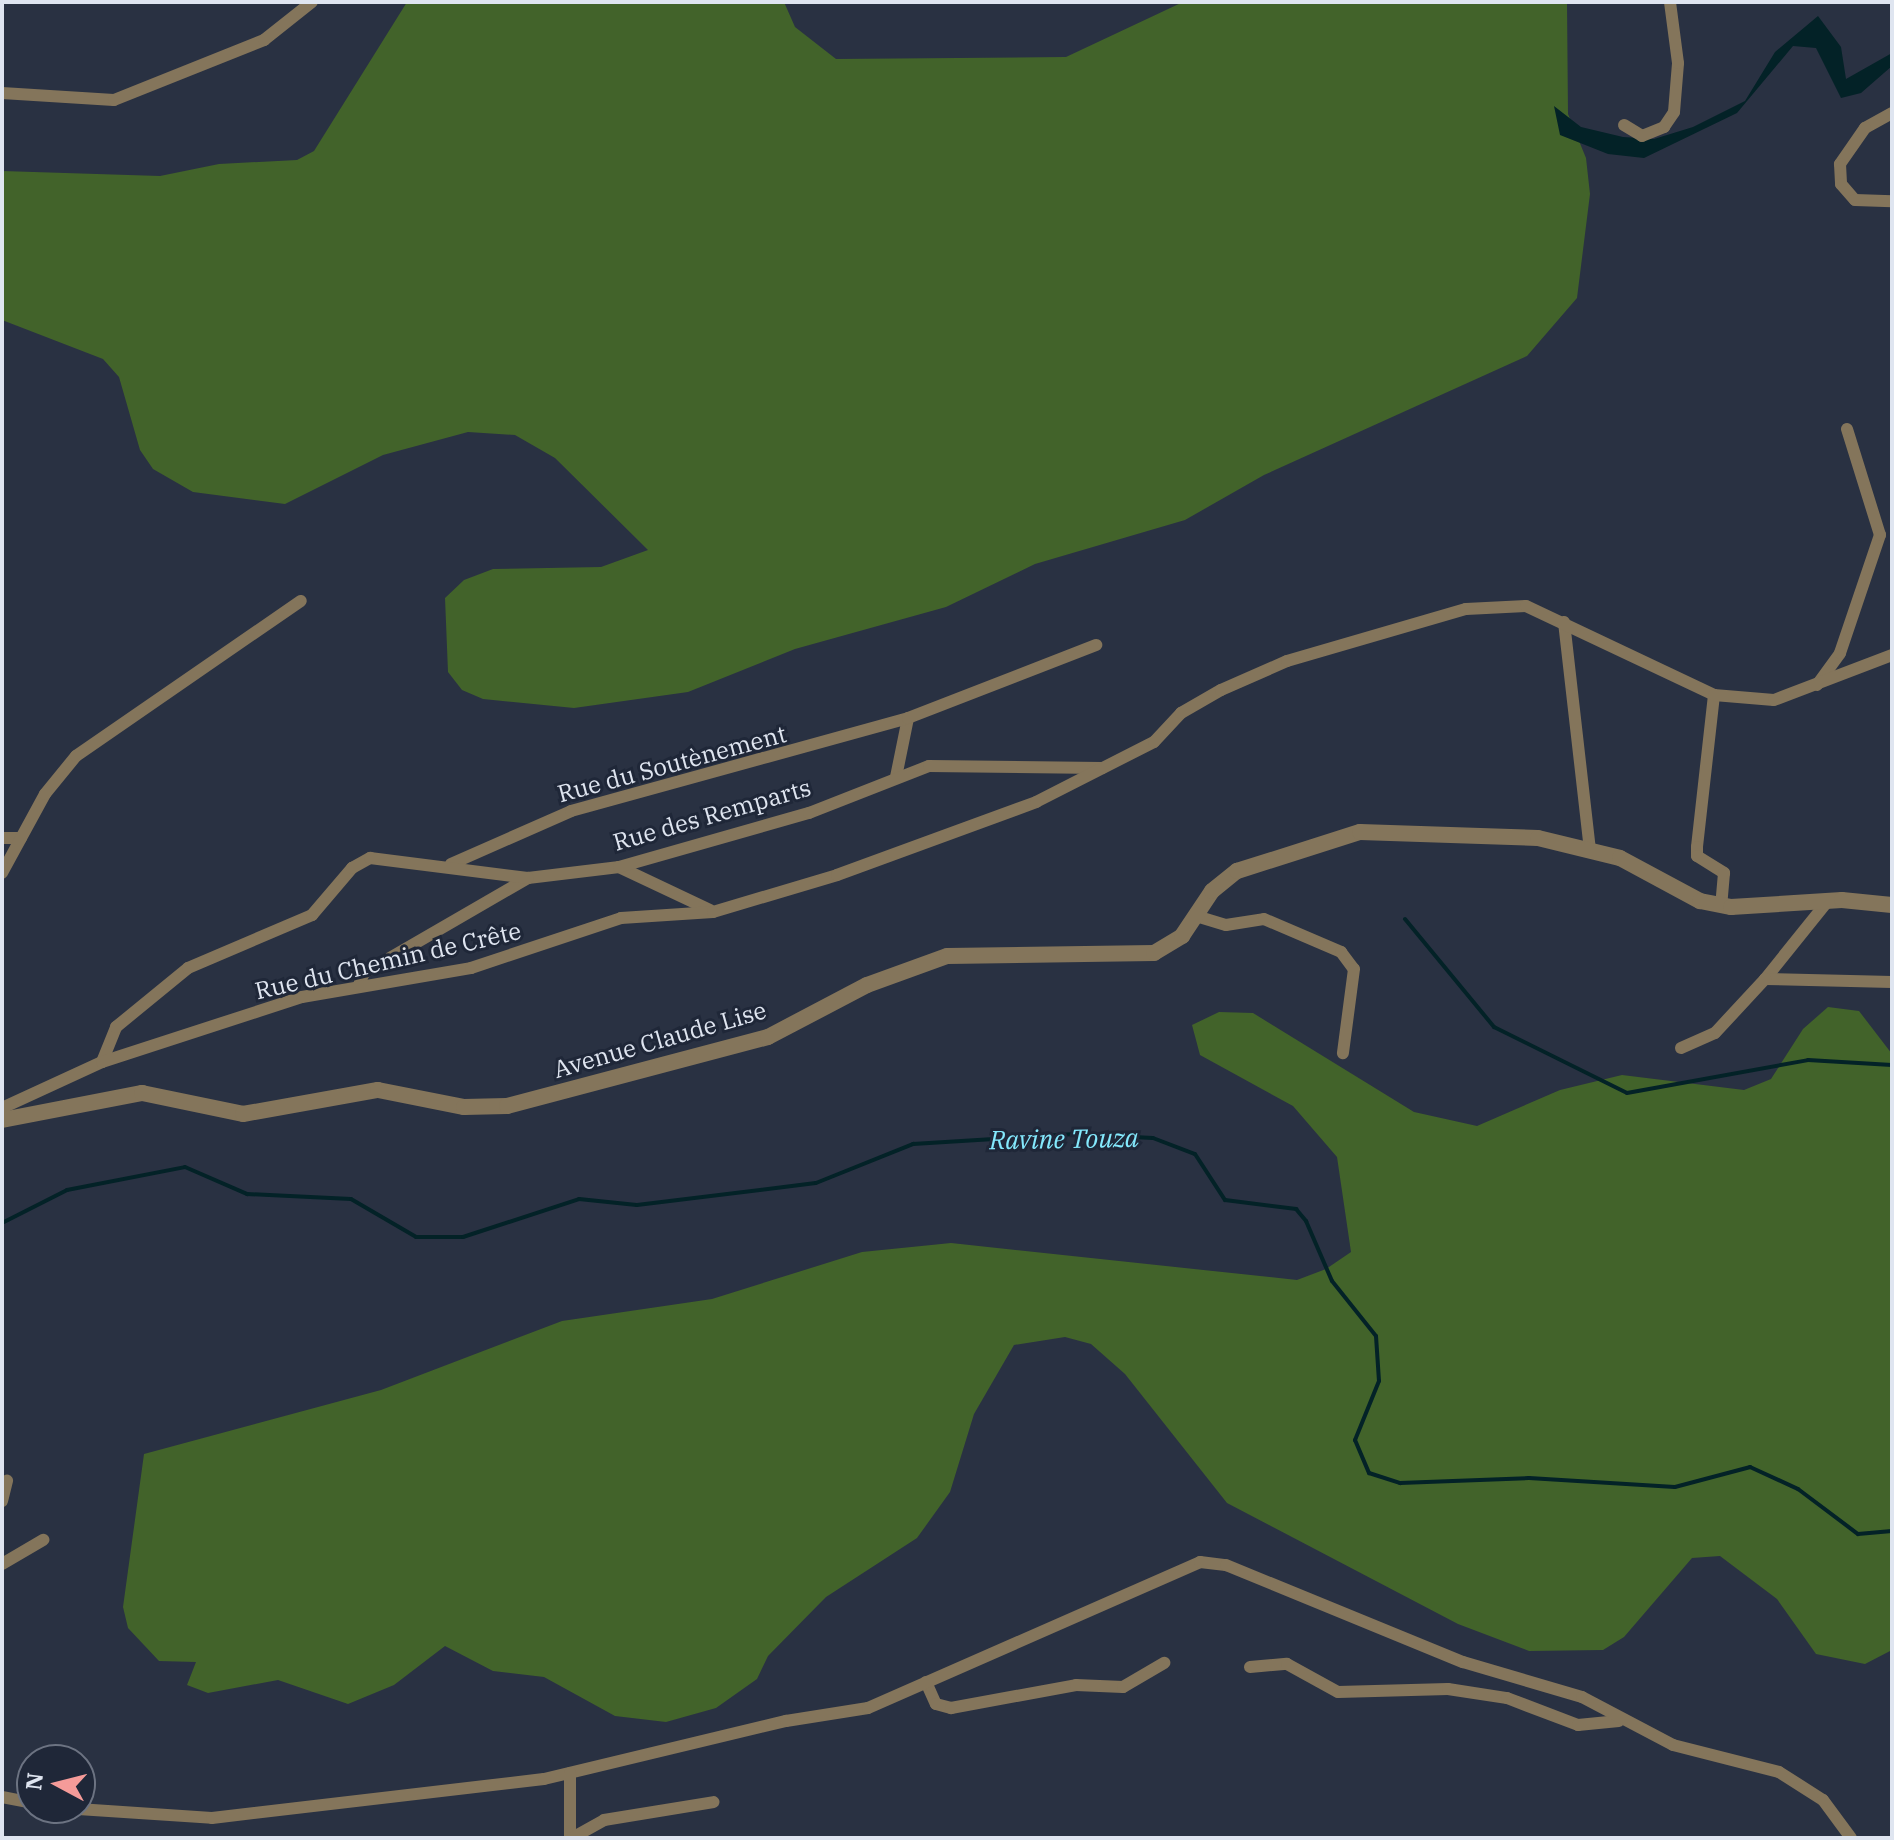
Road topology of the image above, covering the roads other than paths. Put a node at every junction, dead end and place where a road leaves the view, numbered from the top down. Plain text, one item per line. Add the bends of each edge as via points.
1 (312, 2) edge
2 (1670, 2) edge
3 (2, 93) edge
4 (1892, 113) edge
5 (1624, 125) dead end
6 (1892, 201) edge
7 (1847, 429) dead end
8 (301, 601) dead end
9 (1564, 622) junction
10 (1892, 643) edge
11 (1096, 645) dead end
12 (1890, 656) edge
13 (1815, 687) junction
14 (1714, 695) junction
15 (908, 718) junction
16 (1105, 768) junction
17 (896, 777) junction
18 (2, 838) edge
19 (21, 838) junction
20 (1590, 850) junction
21 (451, 864) junction
22 (619, 867) junction
23 (2, 873) edge
24 (528, 878) junction
25 (1827, 902) junction
26 (1721, 905) junction
27 (1892, 905) edge
28 (713, 912) junction
29 (1196, 916) junction
30 (1765, 979) junction
31 (1892, 982) edge
32 (358, 987) junction
33 (1681, 1048) dead end
34 (1343, 1053) dead end
35 (102, 1062) junction
36 (2, 1108) edge
37 (2, 1120) edge
38 (7, 1481) dead end
39 (2, 1501) edge
40 (43, 1540) dead end
41 (2, 1564) edge
42 (1164, 1663) dead end
43 (1250, 1667) dead end
44 (926, 1682) junction
45 (1619, 1721) junction
46 (570, 1773) junction
47 (714, 1802) dead end
48 (96, 1810) edge
49 (571, 1838) edge
50 (1851, 1838) edge

1 - 3 street via 264,40 114,100
2 - 5 street via 1678,63 1674,112 1664,127 1642,136
4 - 6 street via 1865,128 1840,164 1841,184 1855,200
7 - 13 street via 1879,518 1879,542 1840,653
8 - 19 street via 76,756
9 - 14 street, Rue du Chemin de Crête
9 - 16 street, Rue du Chemin de Crête via 1496,603 1287,661 1208,698 1154,742
9 - 20 street
10 - 12 street
11 - 15 street, Rue du Soutènement
12 - 13 street
13 - 14 street via 1774,700
14 - 26 street via 1697,856 1724,873
15 - 17 street
15 - 21 street, Rue du Soutènement via 571,811
16 - 17 street, Rue des Remparts via 964,764
16 - 28 street, Rue du Chemin de Crête via 837,875
17 - 22 street, Rue des Remparts via 809,813
18 - 19 street
19 - 23 street
20 - 26 street, Avenue Claude Lise
20 - 29 street, Avenue Claude Lise via 1538,838 1360,832 1237,871
21 - 24 street
21 - 35 street via 370,858 312,915 188,968 116,1027
22 - 24 street, Rue des Remparts
22 - 28 street
24 - 32 street, Rue des Remparts via 364,973
25 - 26 street, Avenue Claude Lise
25 - 27 street, Avenue Claude Lise
25 - 30 street
28 - 32 street, Rue du Chemin de Crête via 621,918 471,968
29 - 34 street via 1226,925 1264,919 1341,952 1354,969
29 - 37 street, Avenue Claude Lise via 1182,936 1137,956 947,956 867,985 768,1037 507,1106 464,1107 378,1090 243,1114 142,1093
30 - 31 street
30 - 33 street via 1715,1033
32 - 35 street, Rue du Chemin de Crête via 302,997
35 - 36 street, Rue du Chemin de Crête
38 - 39 street
40 - 41 street
42 - 44 street via 1123,1687 1076,1685 951,1708 936,1704
43 - 45 street via 1287,1664 1338,1692 1448,1689 1507,1698 1578,1725
44 - 45 street via 1200,1562 1226,1565 1463,1662 1582,1697
44 - 46 street via 868,1708
45 - 50 street via 1673,1745 1779,1772 1823,1800
46 - 48 street via 333,1810 212,1818
46 - 49 street
47 - 49 street via 604,1820

